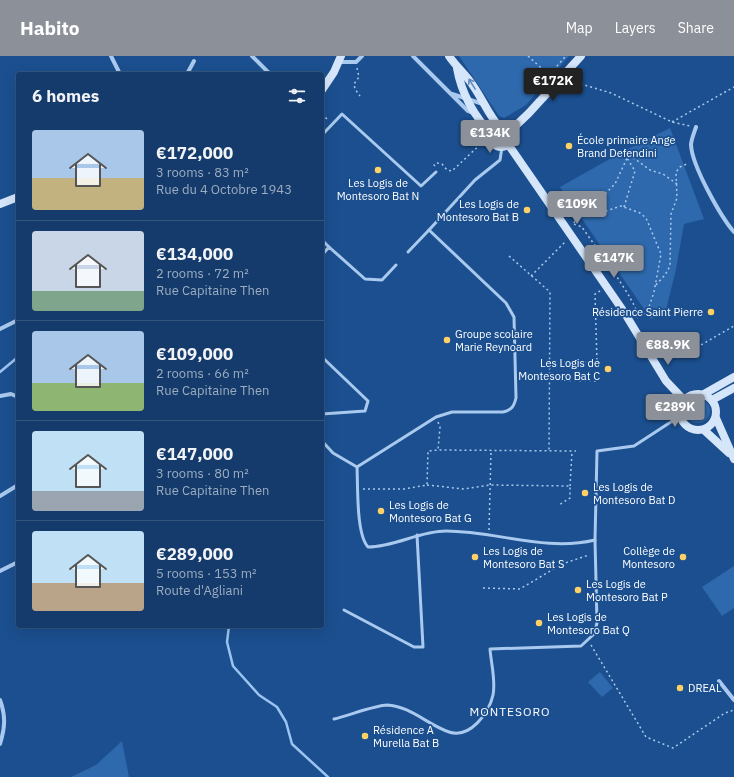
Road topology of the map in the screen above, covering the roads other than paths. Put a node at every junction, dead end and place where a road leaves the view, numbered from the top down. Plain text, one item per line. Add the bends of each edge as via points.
1 (111, 56) edge
2 (252, 56) edge
3 (362, 56) edge
4 (413, 56) edge
5 (449, 56) edge
6 (581, 56) edge
7 (340, 59) edge
8 (194, 61) dead end
9 (456, 67) junction
10 (119, 72) edge
11 (188, 72) edge
12 (268, 72) edge
13 (324, 87) edge
14 (451, 94) junction
15 (467, 99) junction
16 (484, 104) junction
17 (475, 114) junction
18 (696, 127) road end
19 (500, 128) junction
20 (509, 132) junction
21 (324, 133) edge
22 (492, 135) junction
23 (505, 146) junction
24 (436, 172) dead end
25 (16, 198) edge
26 (0, 204) edge
27 (429, 230) junction
28 (734, 232) edge
29 (324, 242) edge
30 (329, 247) junction
31 (408, 252) dead end
32 (324, 253) edge
33 (396, 265) dead end
34 (16, 321) edge
35 (0, 329) edge
36 (324, 359) edge
37 (734, 378) edge
38 (734, 388) edge
39 (704, 394) junction
40 (0, 396) edge
41 (16, 396) edge
42 (684, 400) junction
43 (712, 400) junction
44 (324, 414) edge
45 (680, 416) junction
46 (716, 418) junction
47 (704, 430) junction
48 (324, 443) edge
49 (734, 459) edge
50 (357, 467) junction
51 (16, 486) edge
52 (0, 496) edge
53 (417, 535) junction
54 (595, 540) junction
55 (16, 563) edge
56 (0, 571) edge
57 (344, 610) dead end
58 (719, 681) dead end
59 (0, 700) edge
60 (734, 700) edge
61 (334, 719) dead end
62 (0, 744) edge

1 - 10 street
2 - 12 street
3 - 7 street via 356,62
4 - 14 street
5 - 9 main road
6 - 20 main road
7 - 13 main road
8 - 11 street
9 - 15 main road
16 -> 9 main road via 470,80
14 - 15 street
14 - 17 street via 468,111
15 - 16 street
15 - 17 main road
16 - 19 main road
17 - 22 main road
18 - 28 street via 691,144 694,160 724,221
19 - 20 main road
19 - 22 main road
20 - 23 main road via 510,138
21 - 24 lane via 342,114 421,186
22 - 23 main road via 493,143
23 - 27 lane via 500,160 475,180
23 - 42 main road via 634,321 666,381
25 - 26 main road
27 - 31 lane
27 - 50 lane via 506,303 514,317 514,406 510,411 504,412 452,412 436,417
29 - 30 lane
30 - 32 lane
30 - 33 lane via 365,279 382,280
34 - 35 street
36 - 44 lane via 368,401 365,411
37 - 39 main road
38 - 43 main road
39 - 42 main road via 693,394
39 - 43 main road
40 - 41 street via 11,394
42 - 45 main road
43 - 46 main road via 716,406
45 - 47 main road via 692,429
45 - 54 lane via 634,446 597,451
46 - 47 main road
46 - 49 main road
47 - 49 main road
48 - 50 lane via 333,453
50 - 53 lane via 361,528 364,542 368,547 378,547
51 - 52 street
53 - 54 lane via 444,531 489,534 546,544
53 - 57 lane via 423,647 414,647
54 - 61 lane via 594,634 580,646 490,649 493,694 488,709 474,726 460,733 450,732 403,708 386,705
55 - 56 street
58 - 60 street
59 - 62 street via 6,727

